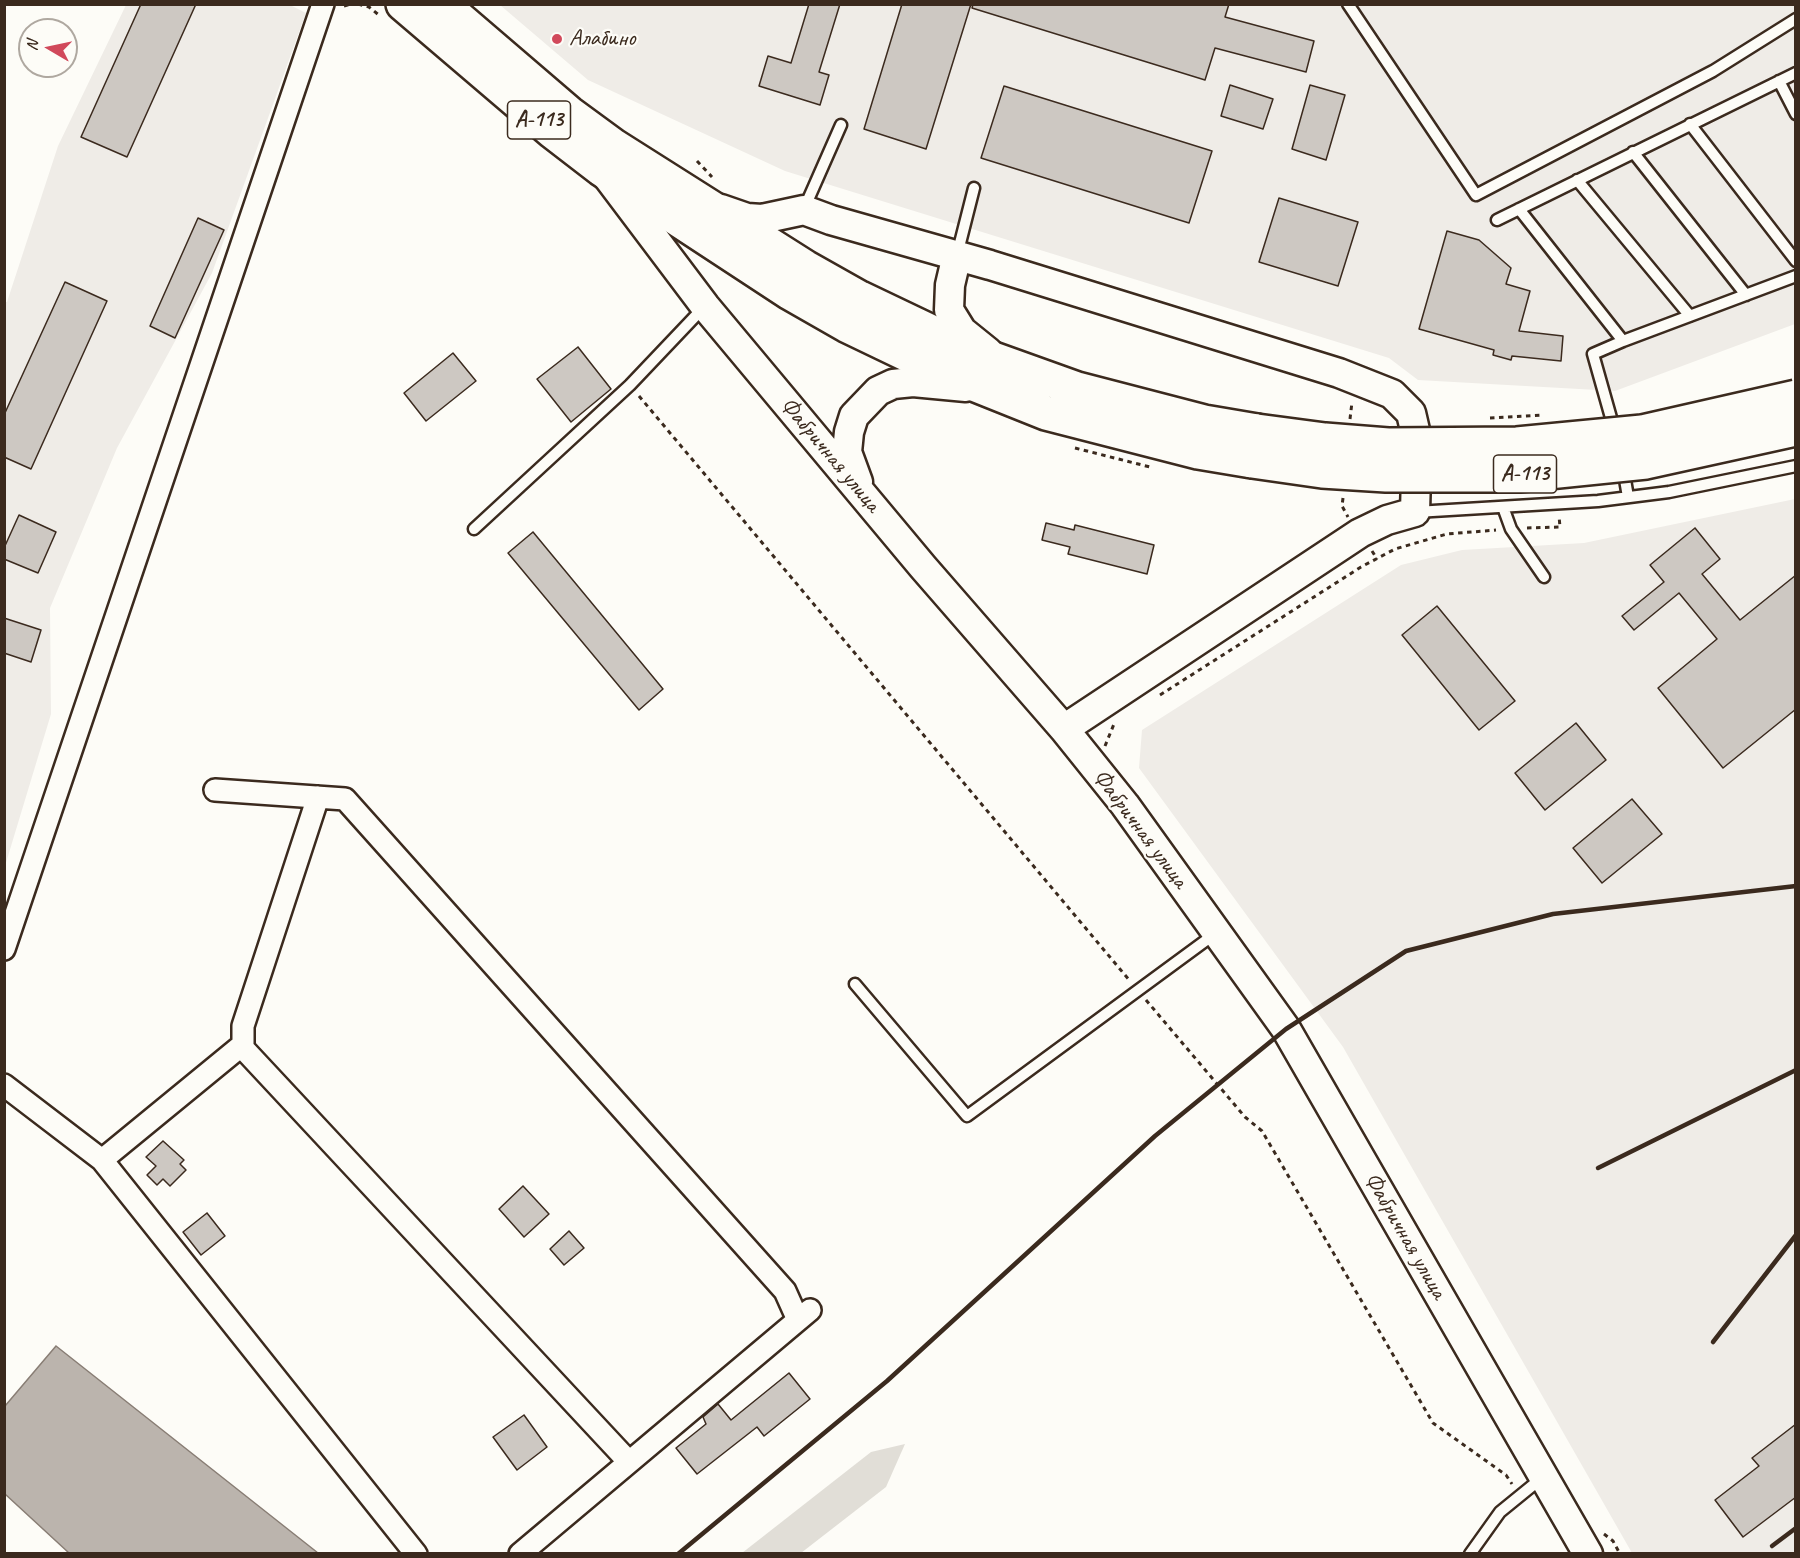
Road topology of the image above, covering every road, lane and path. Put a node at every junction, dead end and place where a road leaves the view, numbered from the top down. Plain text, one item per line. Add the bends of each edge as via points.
1 (323, 4) edge
2 (352, 4) edge
3 (403, 4) edge
4 (442, 4) edge
5 (1348, 4) edge
6 (344, 6) edge
7 (1796, 19) edge
8 (1796, 72) edge
9 (1779, 81) junction
10 (1796, 114) edge
11 (1690, 124) junction
12 (841, 125) dead end
13 (1634, 152) junction
14 (601, 169) junction
15 (1577, 180) junction
16 (974, 188) dead end
17 (704, 203) junction
18 (1519, 209) junction
19 (804, 210) junction
20 (1497, 220) dead end
21 (957, 255) junction
22 (1796, 261) edge
23 (1796, 276) edge
24 (1746, 295) junction
25 (705, 306) junction
26 (1690, 316) junction
27 (1623, 341) junction
28 (1010, 366) junction
29 (630, 385) junction
30 (982, 389) junction
31 (1796, 397) edge
32 (1538, 415) dead end
33 (1479, 418) dead end
34 (1796, 429) edge
35 (1070, 446) dead end
36 (1254, 446) junction
37 (1796, 466) edge
38 (1159, 468) dead end
39 (865, 497) junction
40 (1628, 497) junction
41 (1558, 504) junction
42 (1503, 507) junction
43 (1416, 512) junction
44 (474, 529) dead end
45 (1511, 529) junction
46 (1544, 577) dead end
47 (1153, 699) dead end
48 (1123, 718) dead end
49 (1064, 729) junction
50 (1105, 781) junction
51 (215, 790) dead end
52 (318, 797) junction
53 (1217, 933) junction
54 (4, 949) edge
55 (855, 984) dead end
56 (1138, 990) junction
57 (243, 1048) junction
58 (4, 1084) edge
59 (102, 1160) junction
60 (629, 1462) junction
61 (1543, 1477) junction
62 (1520, 1496) junction
63 (416, 1554) edge
64 (519, 1554) edge
65 (1470, 1554) edge
66 (1588, 1554) edge

1 - 54 street
2 - 6 path
3 - 14 highway, А-113
4 - 17 highway, А-113 via 569,113
5 - 7 lane via 1476,195 1713,70
8 - 9 lane
9 - 10 lane
9 - 11 lane
11 - 13 lane
11 - 22 lane
12 - 19 lane
13 - 15 lane
13 - 24 lane
14 - 25 street, Фабричная улица
14 - 30 highway, А-113 via 790,293 895,350
15 - 18 lane
15 - 26 lane
16 - 21 lane
17 - 19 street via 747,218 762,219
17 - 28 highway, А-113 via 860,298
18 - 20 lane
18 - 27 lane
19 - 21 street
21 - 28 street via 948,299 953,321
21 - 43 street via 1381,388 1402,402 1415,424
23 - 24 lane
24 - 26 lane
25 - 29 lane
25 - 39 street, Фабричная улица
26 - 27 lane
27 - 40 lane via 1593,354
28 - 36 highway, А-113
29 - 44 lane
29 - 56 path
30 - 36 highway, А-113 via 1046,413 1137,438
30 - 39 street via 920,382 893,384 865,403 852,424 847,452
31 - 36 highway, А-113, bridge via 1642,432 1517,444 1388,445 1325,440
32 - 33 path
34 - 36 highway, А-113, bridge via 1646,462 1519,475 1322,471
35 - 38 path
37 - 40 lane
39 - 49 street, Фабричная улица
40 - 41 lane
41 - 42 lane
41 - 45 path via 1560,527
42 - 43 lane
42 - 45 lane
43 - 49 street via 1360,533
45 - 46 lane
45 - 47 path via 1448,534 1395,549 1360,567
48 - 50 path via 1114,725 1105,744 1113,774
49 - 50 street, Фабричная улица
50 - 53 street, Фабричная улица
51 - 52 street
52 - 57 street via 243,1026
52 - 60 street via 345,799 804,1315
53 - 56 lane
53 - 61 street, Фабричная улица via 1286,1029
55 - 56 lane via 967,1116
56 - 62 path via 1245,1117 1262,1131 1433,1423 1506,1475
57 - 59 street
57 - 60 street
58 - 59 street
59 - 63 street
60 - 64 street
61 - 62 lane
61 - 66 street, Фабричная улица
62 - 65 lane via 1500,1512

